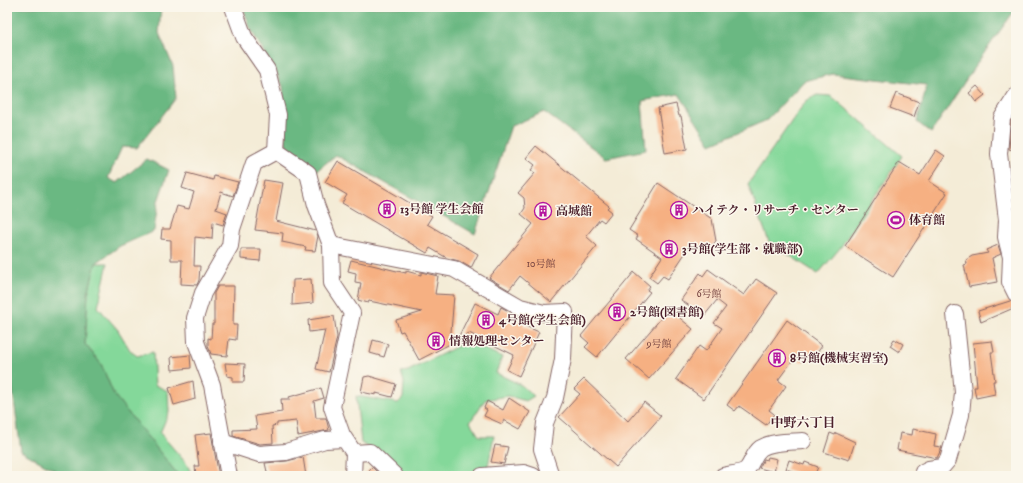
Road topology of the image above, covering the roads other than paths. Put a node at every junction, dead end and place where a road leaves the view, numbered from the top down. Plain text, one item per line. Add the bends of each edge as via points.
1 (233, 7) edge
2 (1016, 96) edge
3 (276, 152) junction
4 (331, 245) junction
5 (1016, 294) edge
6 (955, 314) dead end
7 (344, 438) junction
8 (803, 441) dead end
9 (222, 442) junction
10 (354, 453) junction
11 (229, 476) edge
12 (354, 476) edge
13 (395, 476) edge
14 (482, 476) edge
15 (534, 476) edge
16 (551, 476) edge
17 (723, 476) edge
18 (922, 476) edge

1 - 3 street via 244,37 267,70 278,115
2 - 5 street via 1002,118 999,154 1007,220 1006,237 1011,257 1010,282
3 - 4 street via 308,173 316,205
3 - 9 street via 254,163 232,229 230,246 203,293 195,318 196,342 212,385
4 - 7 street via 332,283 352,313 332,407
4 - 16 street via 454,269 520,307 544,313 565,312 562,359 542,449
6 - 18 street via 963,392 961,415 948,460 942,467 923,472
7 - 9 street via 326,440 286,452 259,454
7 - 10 street
8 - 17 street via 770,444 760,448 747,469
9 - 11 street
10 - 12 street
10 - 13 street via 370,452
14 - 15 street via 524,473

